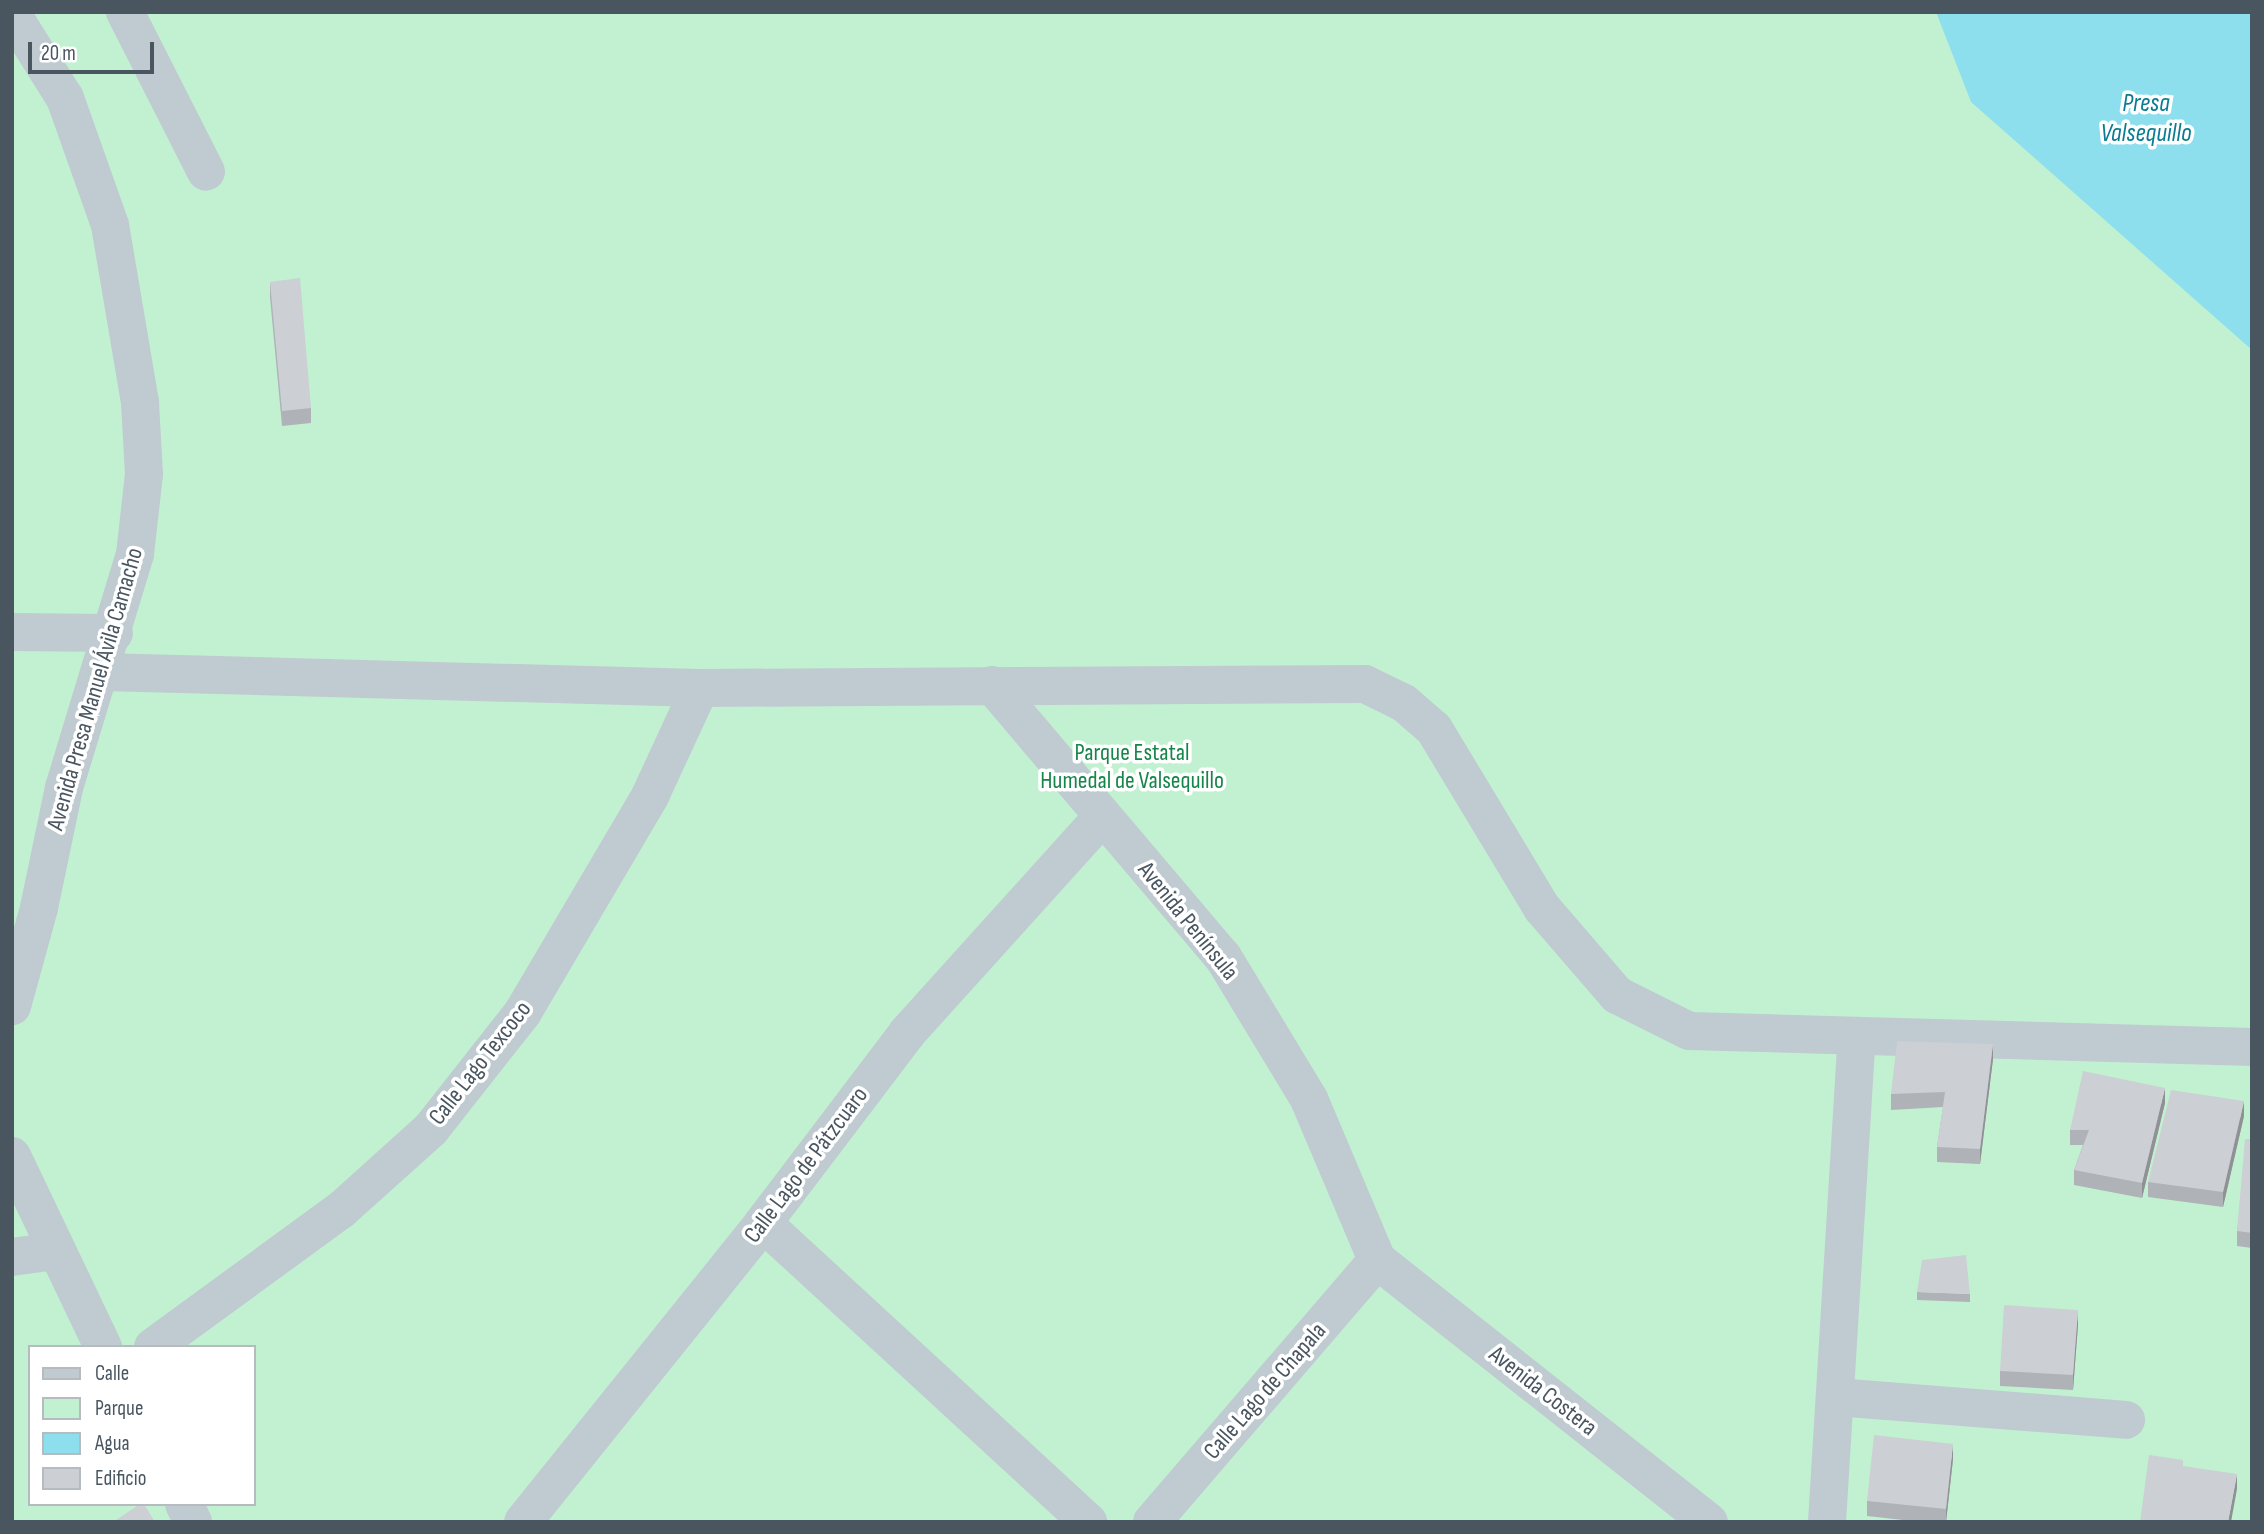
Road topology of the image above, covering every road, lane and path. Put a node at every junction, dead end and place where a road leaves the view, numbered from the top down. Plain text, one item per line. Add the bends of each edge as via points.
1 (125, 12) edge
2 (12, 14) edge
3 (206, 172) dead end
4 (12, 632) edge
5 (114, 633) junction
6 (102, 672) junction
7 (992, 685) junction
8 (700, 688) junction
9 (1101, 818) junction
10 (12, 1006) edge
11 (1857, 1036) junction
12 (2252, 1047) edge
13 (12, 1156) edge
14 (763, 1223) junction
15 (55, 1251) junction
16 (12, 1257) edge
17 (1377, 1261) junction
18 (102, 1345) edge
19 (156, 1345) edge
20 (1836, 1397) junction
21 (2126, 1420) dead end
22 (185, 1506) edge
23 (193, 1522) edge
24 (523, 1522) edge
25 (1088, 1522) edge
26 (1152, 1522) edge
27 (1709, 1522) edge
28 (1827, 1522) edge

1 - 3 street
2 - 5 street, Avenida Presa Manuel Ávila Camacho via 65,98 110,225 130,334 144,474 135,554
4 - 5 street
5 - 6 street, Avenida Presa Manuel Ávila Camacho
6 - 8 street
6 - 10 street, Avenida Presa Manuel Ávila Camacho via 64,788 39,908
7 - 8 street
7 - 9 street, Avenida Península
7 - 11 street via 1365,684 1404,703 1434,729 1542,908 1617,995 1689,1031
8 - 19 street, Calle Lago Texcoco via 650,796 523,1012 431,1129 341,1210
9 - 14 street, Calle Lago de Pátzcuaro via 907,1033
9 - 17 street, Avenida Península via 1223,957 1308,1099
11 - 12 street
11 - 20 street
13 - 15 street
14 - 24 street, Calle Lago de Pátzcuaro
14 - 25 street
15 - 16 street
15 - 18 street
17 - 26 street, Calle Lago de Chapala
17 - 27 street, Avenida Costera
20 - 21 street
20 - 28 street
22 - 23 street

